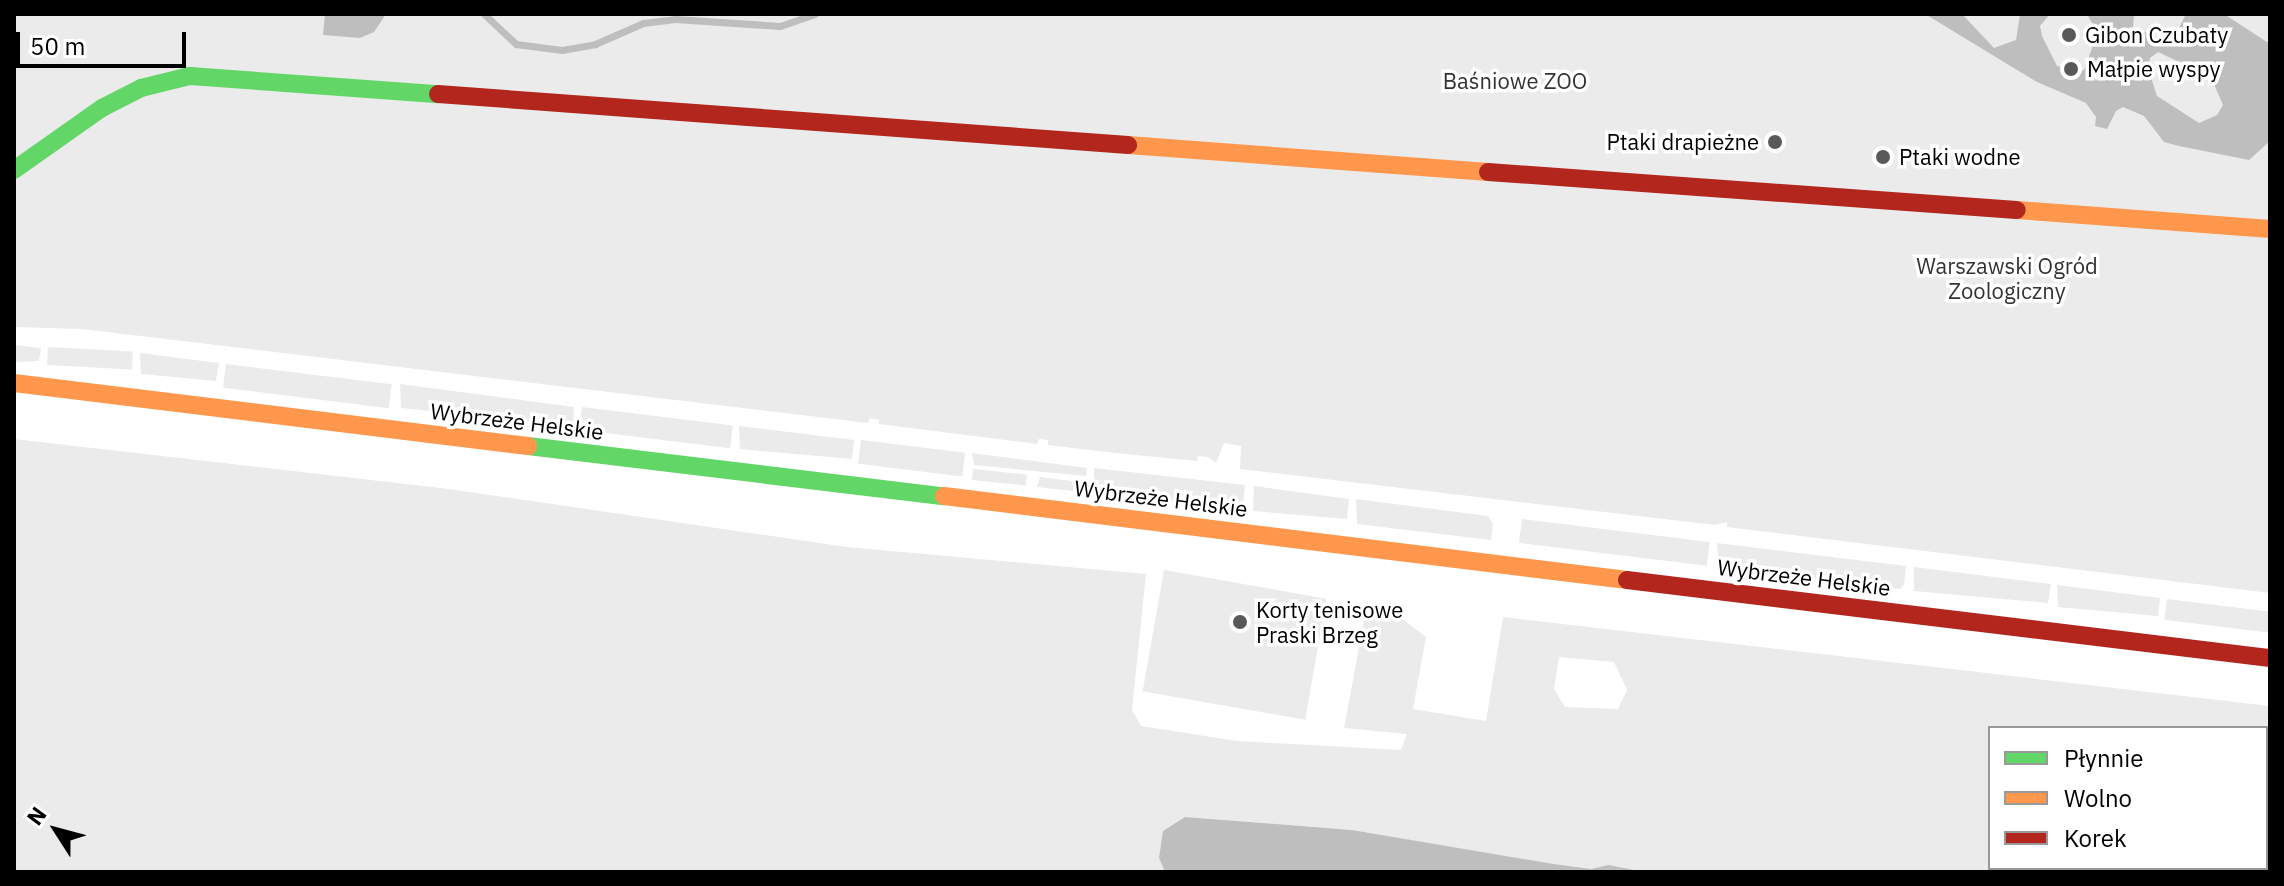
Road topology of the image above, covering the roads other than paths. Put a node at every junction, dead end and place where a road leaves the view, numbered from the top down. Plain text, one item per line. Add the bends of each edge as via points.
1 (14, 170) edge
2 (2270, 229) edge
3 (14, 383) edge
4 (45, 388) junction
5 (14, 390) edge
6 (2270, 658) edge

1 - 2 main road via 102,108 141,88 190,76
3 - 4 main road, Wybrzeże Helskie
4 - 5 main road, Wybrzeże Helskie
4 - 6 main road, Wybrzeże Helskie

